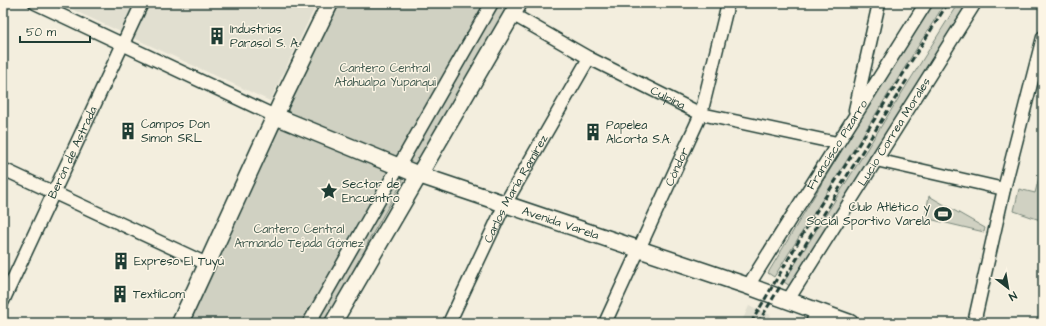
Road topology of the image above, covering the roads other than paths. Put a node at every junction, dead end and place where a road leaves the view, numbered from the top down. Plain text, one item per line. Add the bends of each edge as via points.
1 (36, 3) edge
2 (142, 3) edge
3 (330, 3) edge
4 (492, 3) edge
5 (728, 3) edge
6 (879, 3) edge
7 (926, 3) edge
8 (975, 3) edge
9 (516, 9) edge
10 (1043, 38) edge
11 (123, 44) junction
12 (589, 58) junction
13 (701, 114) junction
14 (275, 116) junction
15 (853, 119) junction
16 (838, 143) junction
17 (876, 160) junction
18 (398, 167) junction
19 (3, 169) edge
20 (419, 175) junction
21 (1004, 189) junction
22 (54, 193) junction
23 (505, 204) junction
24 (639, 249) junction
25 (207, 264) junction
26 (748, 286) junction
27 (788, 300) junction
28 (3, 302) edge
29 (814, 317) edge
30 (180, 323) edge
31 (309, 323) edge
32 (333, 323) edge
33 (449, 323) edge
34 (604, 323) edge
35 (850, 323) edge
36 (974, 323) edge

1 - 11 street
2 - 11 street, Berón de Astrada
3 - 14 main road
4 - 18 street
5 - 13 street, Cóndor
6 - 15 street
7 - 15 street, Francisco Pizarro
8 - 17 street, Lucio Correa Morales
9 - 12 street, Culpina
9 - 20 main road
10 - 21 street
11 - 14 street
11 - 22 street, Berón de Astrada
12 - 13 street, Culpina
12 - 23 street, Carlos María Ramírez
13 - 16 street, Culpina
13 - 24 street, Cóndor
14 - 18 main road, Avenida Varela
14 - 25 main road
15 - 16 street, Francisco Pizarro
16 - 26 street, Francisco Pizarro
17 - 21 street
17 - 27 street, Lucio Correa Morales
18 - 20 main road, Avenida Varela
18 - 31 street
19 - 22 street
20 - 23 main road, Avenida Varela
20 - 32 main road
21 - 36 street
22 - 25 street
22 - 28 street, Berón de Astrada
23 - 24 main road, Avenida Varela
23 - 33 street, Carlos María Ramírez
24 - 26 main road, Avenida Varela
24 - 34 street, Cóndor
25 - 30 main road
26 - 27 main road, Avenida Varela
27 - 29 main road, Avenida Varela
29 - 35 main road, Avenida Varela

